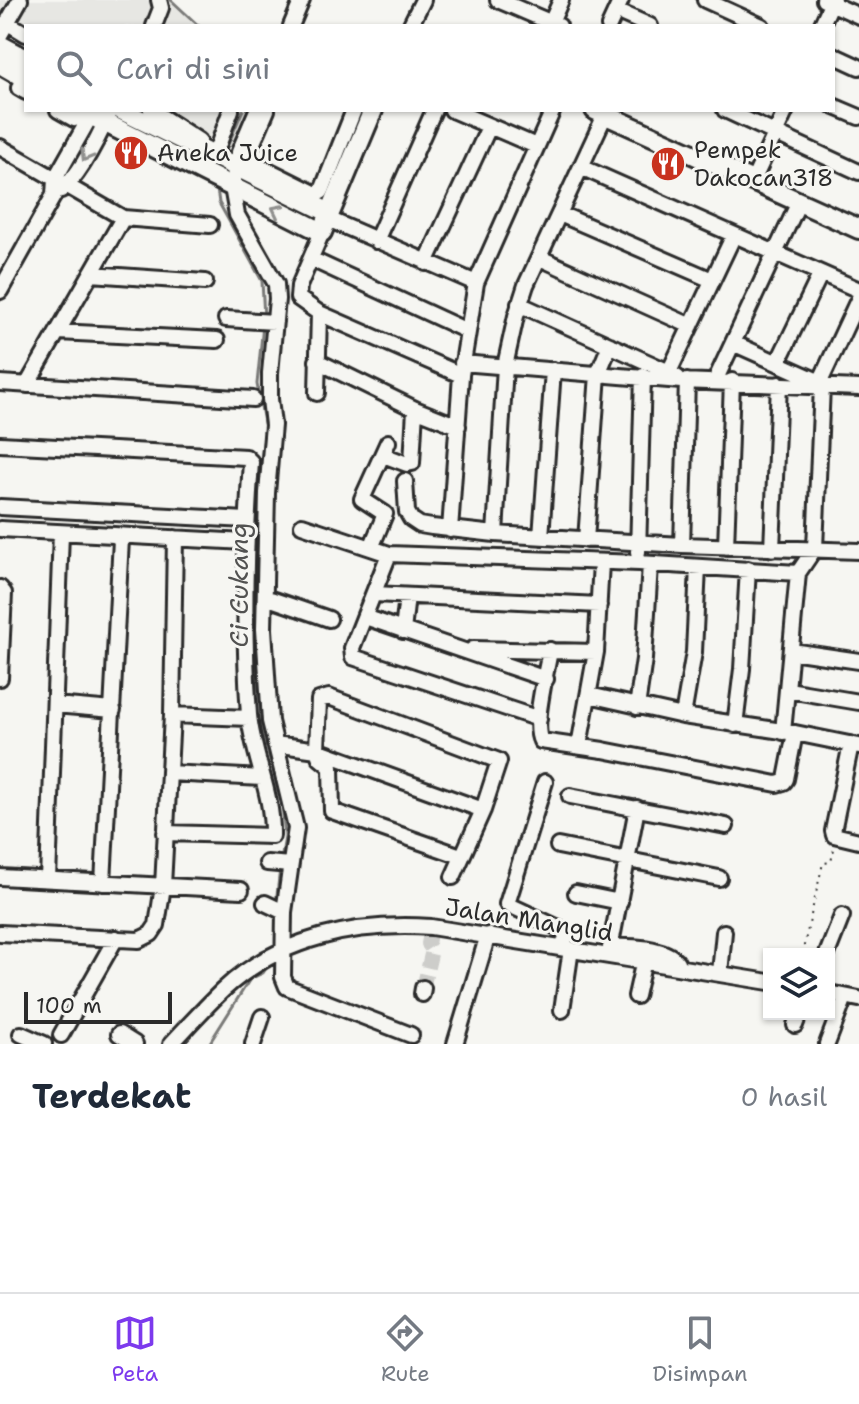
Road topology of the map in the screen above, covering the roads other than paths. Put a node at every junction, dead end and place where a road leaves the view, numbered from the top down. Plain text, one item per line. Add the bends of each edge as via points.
1 (20, 0) edge
2 (159, 0) edge
3 (302, 0) edge
4 (423, 0) edge
5 (498, 0) edge
6 (561, 0) edge
7 (705, 0) edge
8 (829, 1) edge
9 (619, 5) edge
10 (859, 16) edge
11 (155, 24) edge
12 (292, 24) edge
13 (411, 24) edge
14 (555, 24) edge
15 (610, 24) edge
16 (647, 24) edge
17 (758, 24) edge
18 (822, 24) edge
19 (4, 29) edge
20 (24, 34) edge
21 (0, 45) edge
22 (835, 56) edge
23 (0, 64) edge
24 (859, 67) edge
25 (24, 76) edge
26 (24, 76) edge
27 (835, 107) edge
28 (62, 112) edge
29 (124, 112) edge
30 (153, 112) edge
31 (231, 112) edge
32 (256, 112) edge
33 (266, 112) edge
34 (353, 112) edge
35 (372, 112) edge
36 (433, 112) edge
37 (456, 112) edge
38 (552, 112) edge
39 (600, 112) edge
40 (785, 112) edge
41 (93, 114) edge
42 (743, 114) edge
43 (859, 117) edge
44 (489, 127) junction
45 (775, 134) junction
46 (536, 146) junction
47 (0, 147) edge
48 (581, 167) junction
49 (223, 170) junction
50 (859, 172) edge
51 (753, 181) junction
52 (62, 182) junction
53 (799, 202) junction
54 (560, 214) junction
55 (123, 218) junction
56 (327, 221) junction
57 (210, 225) dead end
58 (859, 229) edge
59 (734, 235) junction
60 (376, 241) junction
61 (775, 253) junction
62 (540, 258) junction
63 (311, 259) junction
64 (426, 263) junction
65 (821, 273) junction
66 (91, 274) junction
67 (712, 280) junction
68 (205, 282) dead end
69 (476, 283) junction
70 (859, 290) edge
71 (0, 291) edge
72 (859, 298) edge
73 (519, 304) junction
74 (319, 313) junction
75 (226, 319) dead end
76 (265, 322) junction
77 (691, 326) junction
78 (467, 331) junction
79 (58, 332) junction
80 (217, 340) dead end
81 (733, 343) junction
82 (610, 345) junction
83 (317, 361) junction
84 (778, 362) junction
85 (505, 366) junction
86 (461, 369) junction
87 (553, 370) junction
88 (598, 374) junction
89 (643, 376) junction
90 (679, 378) junction
91 (715, 381) junction
92 (732, 381) junction
93 (0, 383) edge
94 (779, 384) junction
95 (821, 384) junction
96 (27, 385) junction
97 (859, 388) edge
98 (317, 393) dead end
99 (253, 399) dead end
100 (415, 409) junction
101 (458, 426) junction
102 (0, 444) edge
103 (405, 481) dead end
104 (0, 507) edge
105 (247, 520) junction
106 (302, 525) dead end
107 (0, 529) edge
108 (450, 530) junction
109 (61, 533) junction
110 (495, 534) junction
111 (116, 536) junction
112 (541, 537) junction
113 (175, 538) junction
114 (586, 540) junction
115 (246, 542) junction
116 (636, 542) junction
117 (682, 545) junction
118 (726, 547) junction
119 (371, 548) junction
120 (815, 548) junction
121 (772, 549) junction
122 (859, 551) edge
123 (389, 554) junction
124 (601, 562) junction
125 (644, 564) junction
126 (698, 567) junction
127 (748, 569) junction
128 (798, 573) junction
129 (0, 588) edge
130 (374, 594) junction
131 (407, 596) junction
132 (265, 597) junction
133 (599, 605) junction
134 (365, 617) junction
135 (329, 619) dead end
136 (403, 631) junction
137 (459, 649) junction
138 (550, 650) junction
139 (791, 651) junction
140 (596, 652) junction
141 (859, 661) edge
142 (0, 678) edge
143 (546, 679) junction
144 (788, 690) junction
145 (589, 695) junction
146 (859, 702) edge
147 (55, 705) junction
148 (637, 707) junction
149 (113, 710) junction
150 (172, 715) junction
151 (683, 716) junction
152 (249, 718) junction
153 (539, 719) junction
154 (735, 725) junction
155 (789, 732) junction
156 (275, 744) junction
157 (855, 745) edge
158 (579, 746) junction
159 (317, 750) junction
160 (169, 773) junction
161 (262, 778) junction
162 (545, 782) dead end
163 (570, 796) dead end
164 (637, 808) junction
165 (483, 810) junction
166 (726, 826) dead end
167 (165, 833) junction
168 (859, 841) edge
169 (558, 846) dead end
170 (461, 856) junction
171 (627, 861) junction
172 (0, 877) edge
173 (453, 877) dead end
174 (719, 878) dead end
175 (48, 879) junction
176 (103, 883) junction
177 (163, 886) junction
178 (241, 890) dead end
179 (576, 893) dead end
180 (620, 902) junction
181 (842, 916) dead end
182 (724, 932) dead end
183 (0, 933) edge
184 (488, 935) junction
185 (116, 938) junction
186 (567, 948) junction
187 (829, 948) edge
188 (610, 950) junction
189 (279, 953) junction
190 (644, 960) junction
191 (678, 966) junction
192 (720, 973) junction
193 (763, 981) edge
194 (636, 996) dead end
195 (852, 998) edge
196 (562, 1010) dead end
197 (262, 1017) dead end
198 (21, 1034) dead end
199 (119, 1034) dead end
200 (61, 1035) dead end
201 (411, 1035) dead end
202 (179, 1041) edge
203 (44, 1044) edge
204 (135, 1044) edge
205 (253, 1044) edge
206 (455, 1044) edge
207 (827, 1044) edge

1 - 19 street
2 - 11 street
3 - 12 street
4 - 13 street
5 - 14 street
6 - 14 street
7 - 17 street
8 - 10 street
8 - 18 street
9 - 15 street
9 - 16 street
19 - 20 street
21 - 25 main road
22 - 24 street
23 - 26 main road
27 - 43 street
28 - 41 street via 74,119
29 - 49 main road
30 - 49 street
31 - 49 street
32 - 49 street
33 - 34 street via 246,159 316,194
35 - 56 main road
36 - 60 street
37 - 44 street
38 - 46 street
39 - 48 street
39 - 51 main road
40 - 45 street
41 - 49 main road
41 - 52 street
42 - 45 street
44 - 46 street
44 - 64 street
45 - 50 street
45 - 51 street
46 - 69 street
47 - 52 street
48 - 54 street
48 - 59 street
49 - 56 main road
49 - 76 street via 237,215 276,284
51 - 53 main road
52 - 55 street
52 - 71 street
53 - 58 main road
53 - 61 street
54 - 62 street
54 - 67 street
55 - 57 street
55 - 66 street
56 - 60 street
56 - 63 street
59 - 61 street
59 - 67 street
60 - 64 street
61 - 65 street
61 - 81 street
62 - 73 street
62 - 77 street
63 - 74 street via 298,298
63 - 78 street
64 - 69 street
65 - 70 street
65 - 84 street
66 - 68 street
66 - 79 street
67 - 77 street
69 - 78 street
72 - 95 street
73 - 82 street
73 - 85 street
74 - 83 street
74 - 86 street
75 - 76 street
76 - 132 street via 273,425
77 - 90 street
78 - 86 street
79 - 80 street
79 - 96 street
81 - 84 street
81 - 91 street
82 - 88 street
82 - 90 street
83 - 98 street
83 - 100 street
84 - 95 street
85 - 86 street
85 - 87 street
85 - 110 street
86 - 101 street
87 - 88 street
87 - 112 street
88 - 89 street
88 - 114 street
89 - 90 street
89 - 116 street
90 - 91 street
90 - 117 street
91 - 92 street
92 - 94 street
92 - 118 street
93 - 96 street
94 - 95 street
94 - 121 street
95 - 97 street
95 - 120 street
96 - 99 street
100 - 101 street
100 - 119 street via 412,463 386,448 362,499 385,514
101 - 108 street
102 - 105 street via 246,457 251,462
103 - 108 street via 411,519
104 - 105 street
105 - 115 street
106 - 119 street
107 - 109 street
108 - 110 street
109 - 111 street
109 - 147 street
110 - 112 street
111 - 113 street
111 - 149 street via 121,539
112 - 114 street
113 - 115 street
113 - 150 street
114 - 116 street
115 - 152 street
116 - 117 street
116 - 125 street
117 - 118 street
118 - 121 street
119 - 123 street
120 - 121 street
120 - 122 street
120 - 128 street
123 - 124 street
123 - 130 street
124 - 125 street
124 - 133 street
125 - 126 street
125 - 148 street via 644,659
126 - 127 street
126 - 151 street via 694,652
127 - 128 street
127 - 154 street
128 - 139 street
129 - 142 street
130 - 131 street
130 - 134 street
131 - 133 street
131 - 136 street
132 - 135 street
132 - 156 street via 266,685
133 - 140 street
134 - 136 street
134 - 153 street via 353,657
136 - 137 street
137 - 138 street
137 - 143 street
138 - 140 street
138 - 143 street
139 - 141 street
139 - 144 street
140 - 145 street
143 - 153 street
144 - 146 street
144 - 155 street
145 - 148 street
145 - 158 street
147 - 149 street
147 - 175 street
148 - 151 street
149 - 176 street
150 - 152 street
150 - 160 street
151 - 154 street
152 - 161 street
153 - 158 street via 541,741
154 - 155 street
155 - 157 street
155 - 158 street via 786,779 781,784
156 - 159 street
156 - 189 street via 296,828 280,864 275,907
157 - 168 street via 833,825 834,835
159 - 165 street
159 - 165 street via 318,704 326,697 506,763
159 - 170 street via 331,767 332,811
160 - 161 street
160 - 167 street
161 - 167 street via 269,795 272,840
162 - 186 street via 506,902 563,930
163 - 164 street
164 - 166 street
164 - 171 street
165 - 170 street
167 - 177 street
169 - 171 street
170 - 173 street
171 - 174 street
171 - 180 street
172 - 175 street
175 - 176 street
176 - 177 street
177 - 178 street
177 - 185 street via 151,934 139,940
179 - 180 street
180 - 188 street
181 - 187 street
182 - 192 street
183 - 185 street
184 - 186 street, Jalan Manglid
184 - 189 street, Jalan Manglid via 401,925 359,928 303,941
184 - 206 street
185 - 200 street
186 - 188 street, Jalan Manglid
186 - 196 street
188 - 190 street, Jalan Manglid
188 - 191 street via 646,950 671,956
189 - 201 street via 287,987
189 - 202 street, Jalan Manglid via 223,990
190 - 191 street, Jalan Manglid
190 - 194 street
191 - 192 street, Jalan Manglid
192 - 193 street, Jalan Manglid
195 - 207 street
197 - 205 street
198 - 203 street
199 - 204 street

